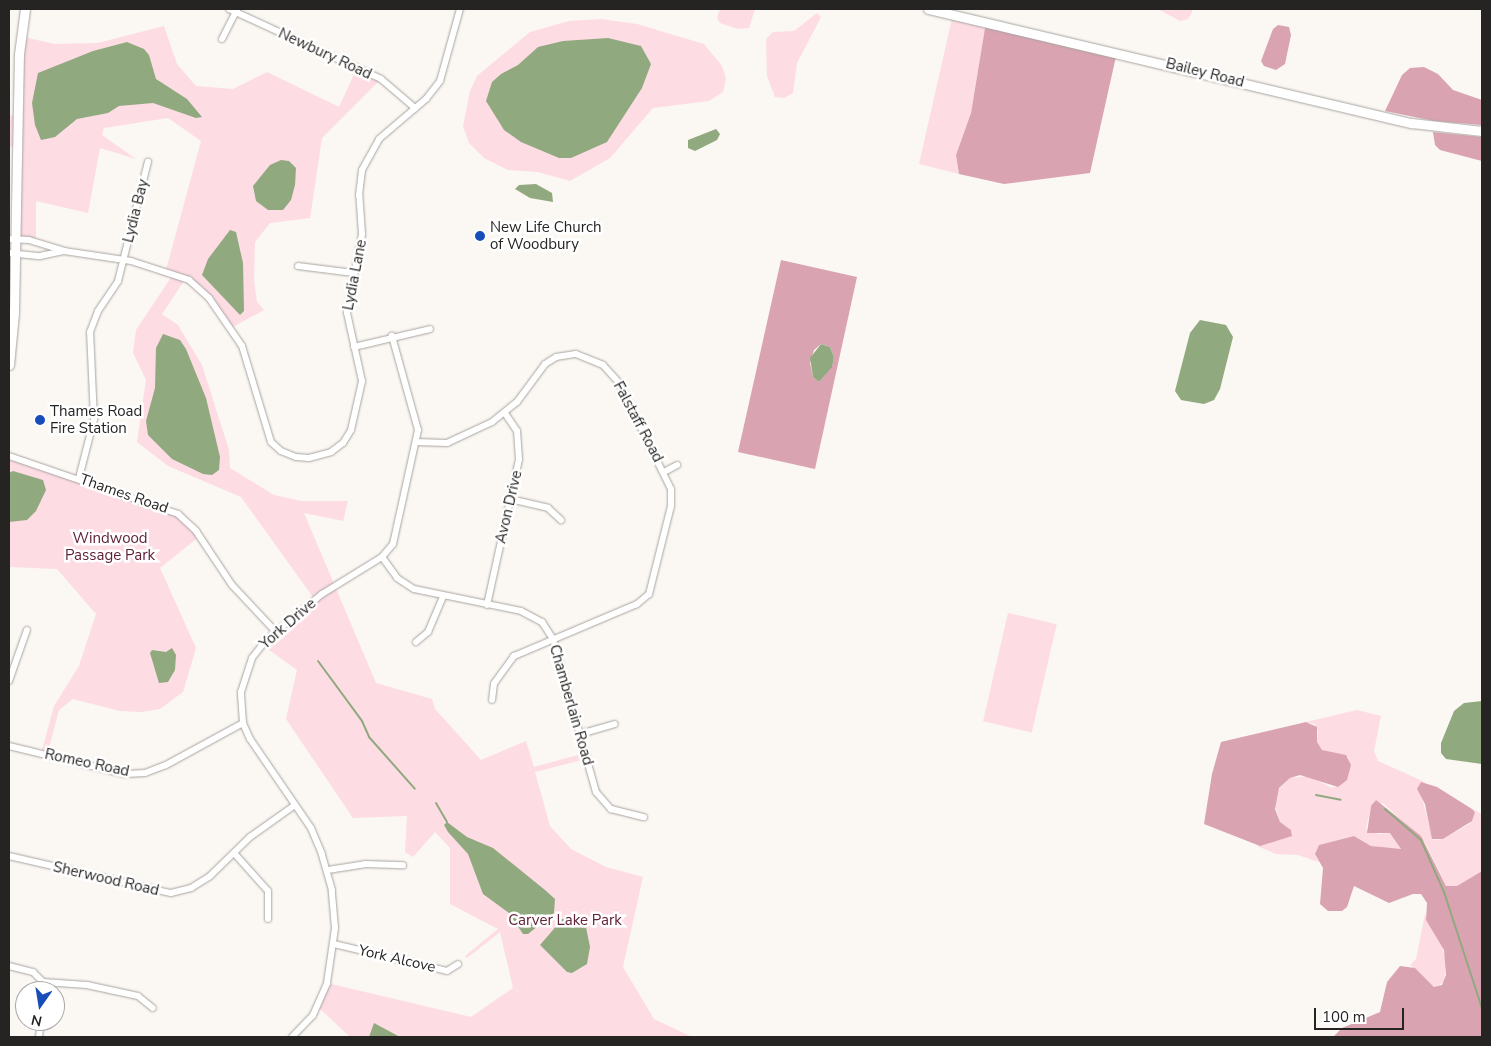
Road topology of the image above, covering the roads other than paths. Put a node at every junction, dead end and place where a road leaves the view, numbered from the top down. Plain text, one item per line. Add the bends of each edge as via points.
1 (25, 9) edge
2 (460, 9) edge
3 (928, 9) edge
4 (234, 10) edge
5 (222, 39) dead end
6 (415, 108) junction
7 (1482, 131) edge
8 (148, 162) dead end
9 (12, 239) edge
10 (64, 251) junction
11 (12, 254) edge
12 (124, 259) junction
13 (298, 266) dead end
14 (354, 273) junction
15 (430, 329) dead end
16 (392, 336) junction
17 (354, 347) junction
18 (9, 365) edge
19 (505, 413) junction
20 (416, 442) junction
21 (9, 456) edge
22 (677, 465) dead end
23 (664, 472) junction
24 (79, 478) junction
25 (510, 500) junction
26 (561, 520) dead end
27 (382, 557) junction
28 (442, 596) junction
29 (487, 605) junction
30 (27, 630) dead end
31 (276, 632) junction
32 (553, 640) junction
33 (416, 642) dead end
34 (9, 681) edge
35 (492, 700) dead end
36 (243, 723) junction
37 (616, 724) dead end
38 (580, 734) junction
39 (9, 746) edge
40 (295, 805) junction
41 (644, 817) dead end
42 (234, 852) junction
43 (9, 856) edge
44 (403, 865) dead end
45 (328, 870) junction
46 (268, 919) dead end
47 (334, 944) junction
48 (458, 964) dead end
49 (9, 966) edge
50 (42, 981) edge
51 (65, 983) edge
52 (153, 1008) dead end
53 (292, 1037) edge

1 - 9 main road via 19,54
2 - 6 street, Lydia Lane via 443,74 434,90
3 - 7 main road, Bailey Road via 1402,120
4 - 5 street
4 - 6 street, Newbury Road via 381,79
6 - 14 street, Lydia Lane via 378,139 363,167 359,192 363,231
8 - 12 street, Lydia Bay
9 - 10 street, Lydia Lane
9 - 11 main road
10 - 11 street, Lydia Lane via 40,256
10 - 12 street, Lydia Lane
11 - 18 main road via 14,330
12 - 17 street, Lydia Lane via 178,274 209,298 247,358 268,437 288,455 304,458 325,454 338,448 348,436 362,378
12 - 24 street, Lydia Bay via 116,286 98,311 90,332 94,419 90,445
13 - 14 street
14 - 17 street, Lydia Lane via 347,311
15 - 16 street
16 - 17 street
16 - 20 street, York Drive via 417,421
19 - 20 street, Falstaff Road via 455,440
19 - 23 street, Falstaff Road via 550,360 569,354 590,358 603,365 619,383
19 - 25 street, Avon Drive via 520,440
20 - 27 street, York Drive via 395,536
21 - 24 street, Thames Road
22 - 23 street
23 - 32 street, Falstaff Road via 671,489 671,506 649,594 637,604
24 - 31 street, Thames Road via 166,507 186,520 232,585
25 - 26 street via 548,508
25 - 29 street, Avon Drive
27 - 28 street, Chamberlain Road via 404,583
27 - 31 street, York Drive via 322,594
28 - 29 street, Chamberlain Road
28 - 33 street via 428,632
29 - 32 street, Chamberlain Road via 530,614 542,622
30 - 34 street
31 - 36 street, York Drive via 259,648 246,670 241,692
32 - 35 street, Falstaff Road via 520,654 507,664 494,684
32 - 38 street, Chamberlain Road
36 - 39 street, Romeo Road via 166,765 144,773 125,774
36 - 40 street, York Drive via 254,748
37 - 38 street
38 - 41 street, Chamberlain Road via 593,784 601,801 617,811
40 - 42 street, Sherwood Road
40 - 45 street, York Drive via 317,841
42 - 43 street, Sherwood Road via 205,879 171,893
42 - 46 street via 268,891
44 - 45 street via 365,864
45 - 47 street, York Drive via 335,911
47 - 48 street, York Alcove via 447,971
47 - 53 street, York Drive via 320,1005
49 - 50 street via 33,972
51 - 52 street via 138,996

